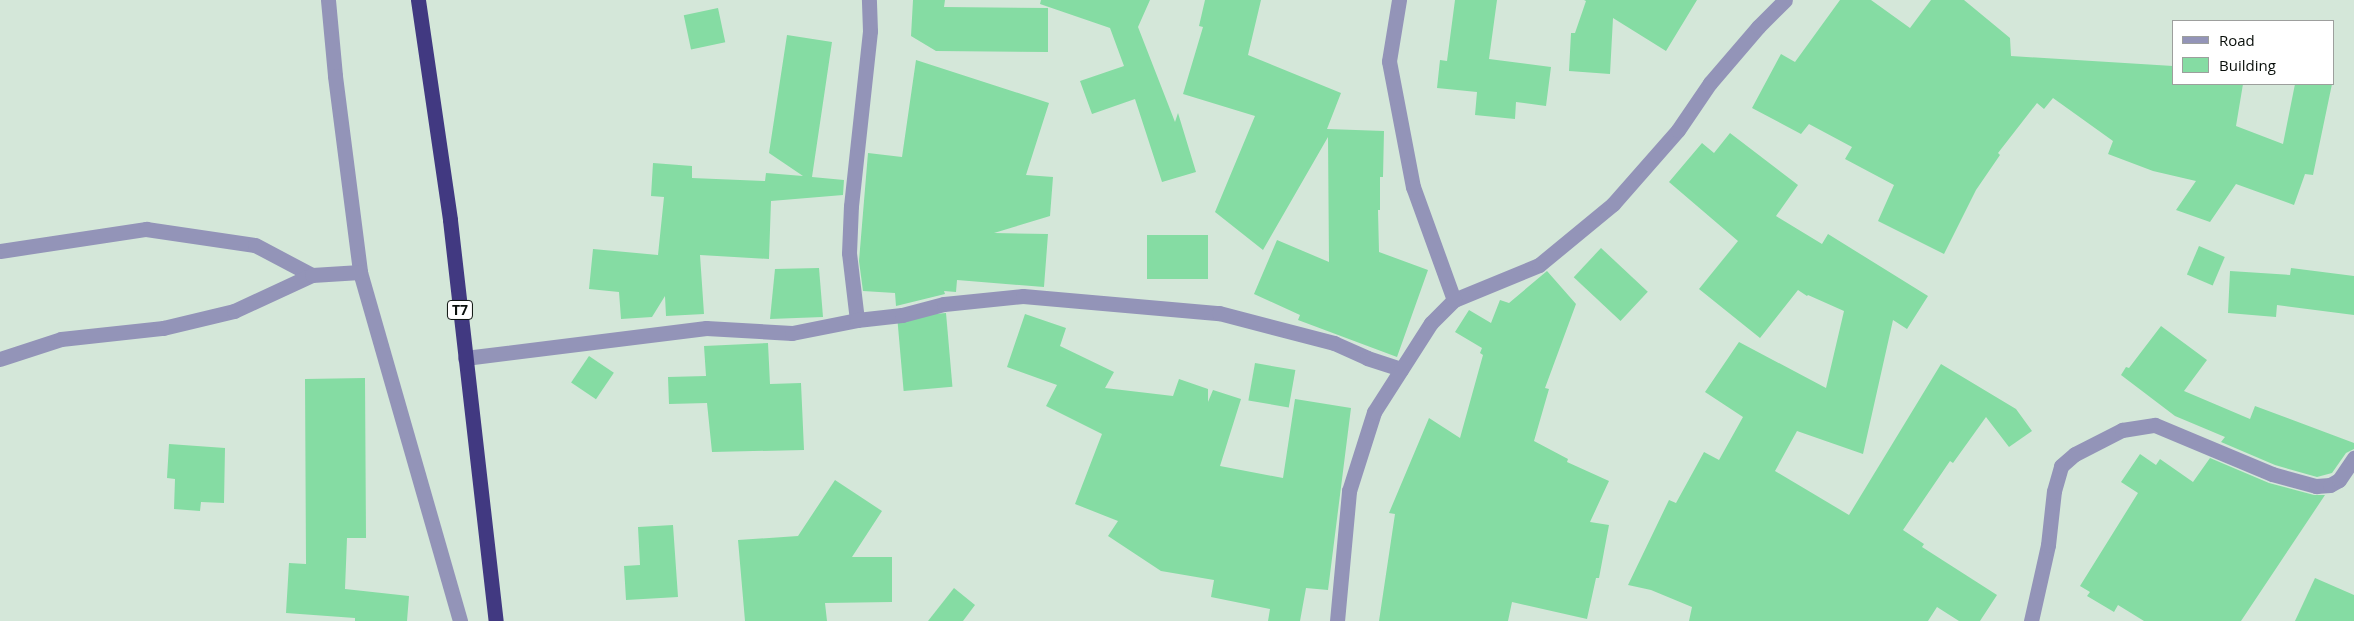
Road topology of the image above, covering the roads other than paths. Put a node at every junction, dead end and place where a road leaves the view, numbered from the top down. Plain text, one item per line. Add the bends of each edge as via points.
1 (328, 0) edge
2 (418, 0) edge
3 (870, 0) edge
4 (1399, 0) edge
5 (1785, 0) edge
6 (0, 251) edge
7 (360, 272) junction
8 (312, 274) junction
9 (1454, 300) junction
10 (857, 320) junction
11 (465, 358) junction
12 (0, 359) edge
13 (1401, 369) junction
14 (2354, 458) edge
15 (460, 621) edge
16 (496, 621) edge
17 (1337, 621) edge
18 (2031, 621) edge

1 - 7 street
2 - 11 highway, T7 via 450,220
3 - 10 street via 870,30 851,206 850,253
4 - 9 street via 1389,61 1413,187
5 - 9 street via 1716,76 1678,130 1613,204 1539,265
6 - 8 street via 146,229 255,245
7 - 8 street
7 - 15 street
8 - 12 street via 234,311 163,328 61,339
9 - 13 street via 1431,323
10 - 11 street via 792,333 706,328
10 - 13 street via 902,315 960,301 1023,296 1152,306 1219,313 1259,322 1334,343
11 - 16 highway, T7
13 - 17 street via 1374,412 1349,491
14 - 18 street via 2338,480 2330,485 2316,486 2272,474 2155,425 2122,430 2075,454 2061,466

